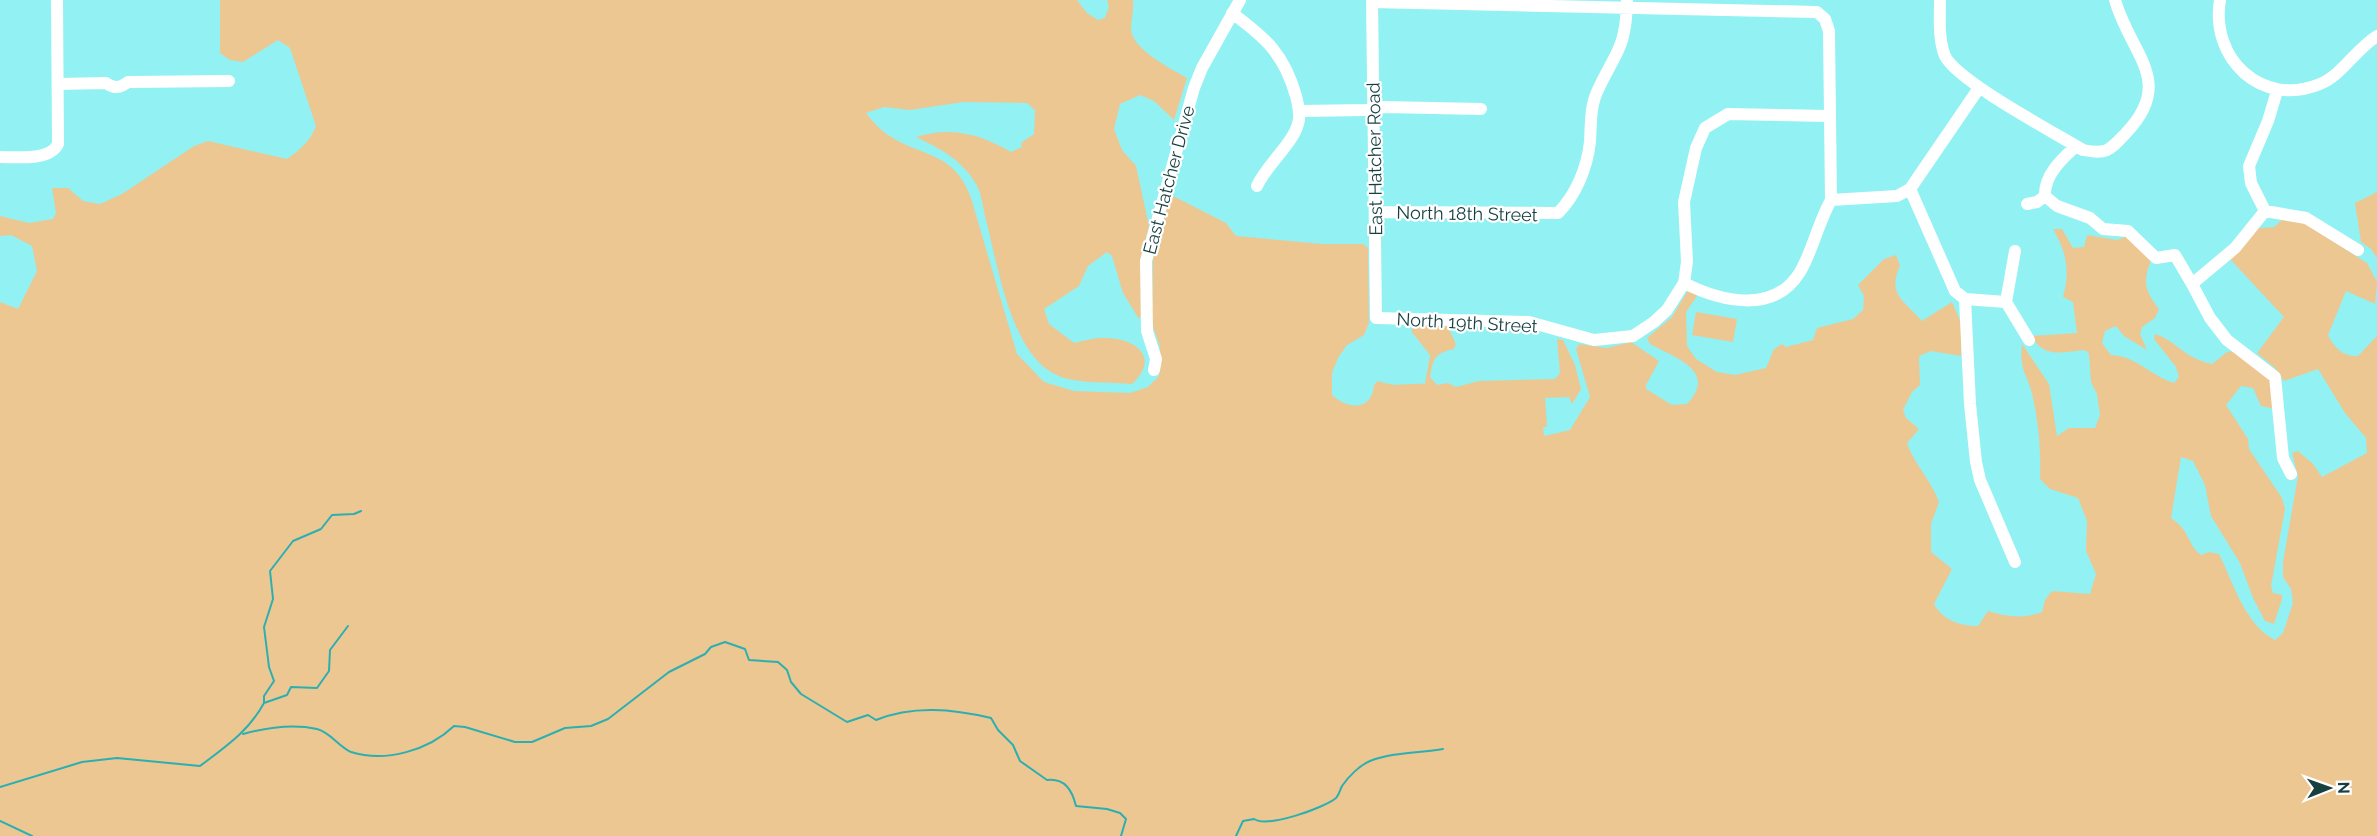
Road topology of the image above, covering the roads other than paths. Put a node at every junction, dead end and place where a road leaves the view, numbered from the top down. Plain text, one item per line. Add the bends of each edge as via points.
1 (57, 0) edge
2 (1240, 0) edge
3 (1940, 0) edge
4 (2115, 0) edge
5 (2220, 0) edge
6 (1372, 1) edge
7 (1626, 4) edge
8 (1232, 14) junction
9 (2377, 36) edge
10 (229, 81) dead end
11 (58, 84) junction
12 (1979, 88) junction
13 (2277, 91) junction
14 (1373, 109) junction
15 (1481, 109) dead end
16 (1299, 111) junction
17 (1829, 116) junction
18 (2076, 146) junction
19 (0, 157) edge
20 (1257, 186) dead end
21 (1910, 189) junction
22 (2046, 196) junction
23 (1831, 200) junction
24 (2027, 204) dead end
25 (2265, 211) junction
26 (1375, 212) junction
27 (2358, 250) dead end
28 (2015, 251) dead end
29 (1684, 283) junction
30 (2192, 284) junction
31 (1965, 299) junction
32 (2006, 302) junction
33 (1376, 318) joint
34 (2029, 340) dead end
35 (1154, 370) dead end
36 (2292, 474) dead end
37 (2015, 562) dead end

1 - 11 street
2 - 8 street, East Hatcher Drive
3 - 12 street via 1941,39 1946,57
4 - 18 street via 2121,21 2147,67 2151,87 2143,113 2110,151 2097,153
5 - 13 street via 2219,29 2229,55 2251,80
6 - 7 street
6 - 14 street, East Hatcher Road
7 - 17 street via 1812,11 1822,15 1828,31
7 - 26 street, North 18th Street via 1624,41 1597,92 1581,176 1558,213
8 - 16 street via 1273,46 1292,83
8 - 35 street, East Hatcher Drive via 1194,88 1146,261 1147,331 1156,359
9 - 13 street via 2320,84
10 - 11 street via 128,82 112,78 106,83
11 - 19 street via 55,150 47,155
12 - 18 street
12 - 21 street
13 - 25 street via 2249,166 2251,183
14 - 15 street
14 - 16 street
14 - 26 street, East Hatcher Road
16 - 20 street via 1299,123
17 - 23 street
17 - 29 street via 1728,114 1706,128 1696,148 1684,202
18 - 22 street via 2054,168 2045,188
21 - 23 street via 1897,196
21 - 31 street via 1955,291
22 - 24 street
22 - 30 street via 2058,206 2114,223 2156,258 2175,255
23 - 29 street via 1797,276 1770,297 1751,301 1725,298
25 - 27 street via 2306,218
25 - 30 street via 2235,248
26 - 33 street, East Hatcher Road
28 - 32 street
29 - 33 street, North 19th Street via 1654,322 1633,336 1609,340 1594,340 1529,322
30 - 36 street via 2227,340 2275,378 2283,458
31 - 32 street
31 - 37 street via 1976,462
32 - 34 street

